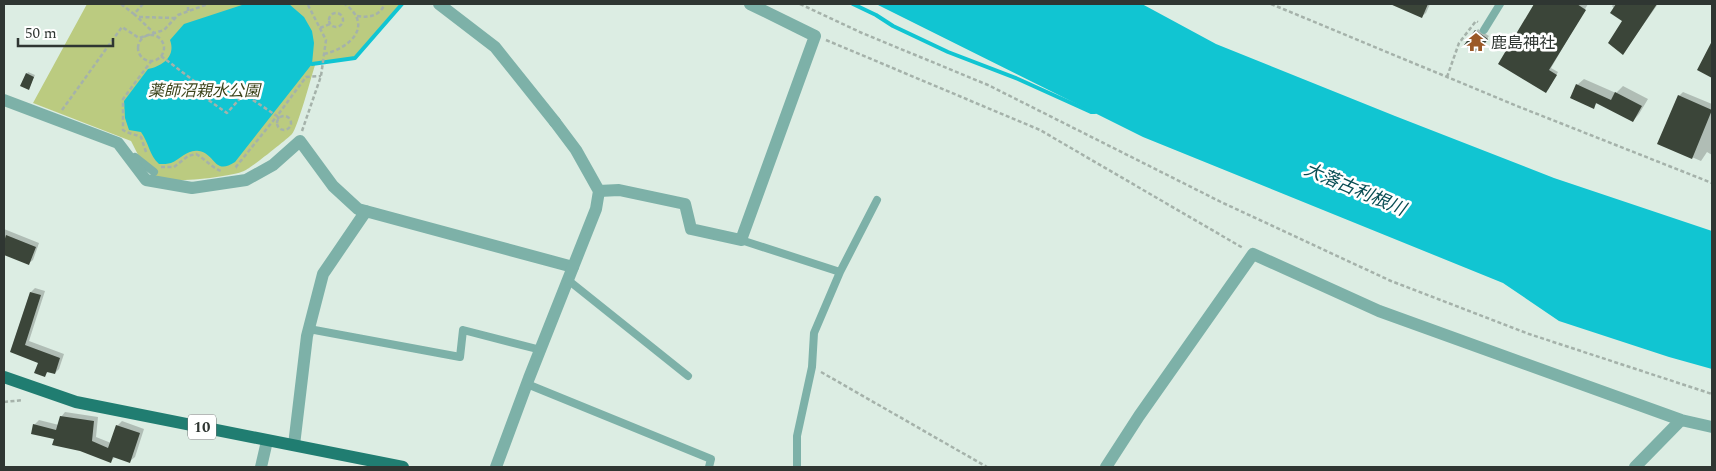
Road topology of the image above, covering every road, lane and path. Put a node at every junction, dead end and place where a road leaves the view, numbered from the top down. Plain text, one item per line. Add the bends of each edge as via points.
1 (121, 4) edge
2 (143, 4) edge
3 (188, 4) edge
4 (208, 4) edge
5 (306, 4) edge
6 (345, 4) edge
7 (385, 4) edge
8 (439, 4) edge
9 (750, 4) edge
10 (800, 4) edge
11 (1271, 4) edge
12 (1500, 4) edge
13 (188, 11) junction
14 (134, 14) junction
15 (357, 16) junction
16 (137, 17) junction
17 (175, 18) junction
18 (330, 24) junction
19 (320, 28) junction
20 (1485, 28) joint
21 (155, 33) junction
22 (147, 35) junction
23 (815, 36) junction
24 (324, 54) junction
25 (161, 56) junction
26 (152, 60) junction
27 (321, 76) junction
28 (1447, 77) junction
29 (4, 100) edge
30 (278, 118) junction
31 (56, 120) junction
32 (300, 140) junction
33 (149, 158) dead end
34 (131, 161) junction
35 (242, 167) dead end
36 (235, 168) junction
37 (155, 169) joint
38 (230, 170) dead end
39 (222, 171) dead end
40 (1712, 183) edge
41 (599, 190) junction
42 (877, 200) dead end
43 (366, 211) junction
44 (741, 240) junction
45 (1253, 254) junction
46 (573, 267) junction
47 (840, 272) junction
48 (568, 280) junction
49 (309, 329) junction
50 (541, 350) junction
51 (812, 367) junction
52 (688, 376) dead end
53 (4, 377) edge
54 (527, 384) junction
55 (1712, 394) edge
56 (23, 400) dead end
57 (4, 402) edge
58 (1681, 420) junction
59 (1712, 427) edge
60 (267, 441) junction
61 (294, 446) junction
62 (261, 467) edge
63 (403, 467) edge
64 (496, 467) edge
65 (709, 467) edge
66 (797, 467) edge
67 (987, 467) edge
68 (1106, 467) edge
69 (1635, 467) edge

1 - 14 path
2 - 14 path
3 - 13 path
4 - 13 path
5 - 19 path
6 - 15 path
7 - 15 path via 376,15
8 - 41 street via 495,47 576,150
9 - 23 street
10 - 55 path via 988,85 1221,202 1391,281 1529,334
11 - 28 path
12 - 20 lane
13 - 17 path
14 - 16 path
15 - 24 path via 358,28 354,39
16 - 17 path
16 - 21 path
17 - 21 path via 164,30
18 - 18 path via 333,14 342,16 340,26
18 - 19 path
19 - 24 path via 326,40
20 - 28 path via 1476,21 1458,43
21 - 22 path
22 - 25 path via 155,35 162,41 164,49
22 - 26 path via 140,40 138,48 145,59
22 - 31 path via 139,38 122,27
23 - 44 street
23 - 45 path via 1040,130
24 - 27 path
25 - 26 path
25 - 30 path via 198,84 194,90 227,113 244,94
26 - 33 path via 123,99 123,130 141,137
27 - 30 path via 306,77
27 - 32 path
28 - 40 path
29 - 31 street via 43,110
30 - 30 path via 287,117 291,126 281,129
30 - 36 path
31 - 34 street via 118,143
32 - 34 street via 273,165 246,180 192,188 146,180
32 - 43 street via 333,186 358,209
34 - 37 lane via 136,157
35 - 36 path
36 - 38 path
37 - 39 path via 174,167 196,154
41 - 44 street via 619,190 685,204 691,229
41 - 46 street via 596,209
42 - 47 lane
43 - 46 street
43 - 49 street via 323,274
44 - 47 lane
45 - 58 street via 1379,310
45 - 68 street
46 - 48 street
47 - 51 lane via 814,333
48 - 50 street
48 - 52 lane
49 - 50 lane via 460,357 463,330
49 - 61 street
50 - 54 street
51 - 66 lane via 797,436
51 - 67 path
53 - 60 main road, 10 via 76,402
54 - 64 street
54 - 65 lane via 711,459
56 - 57 path
58 - 59 street
58 - 69 street
60 - 61 main road, 10
60 - 62 street
61 - 63 main road, 10

